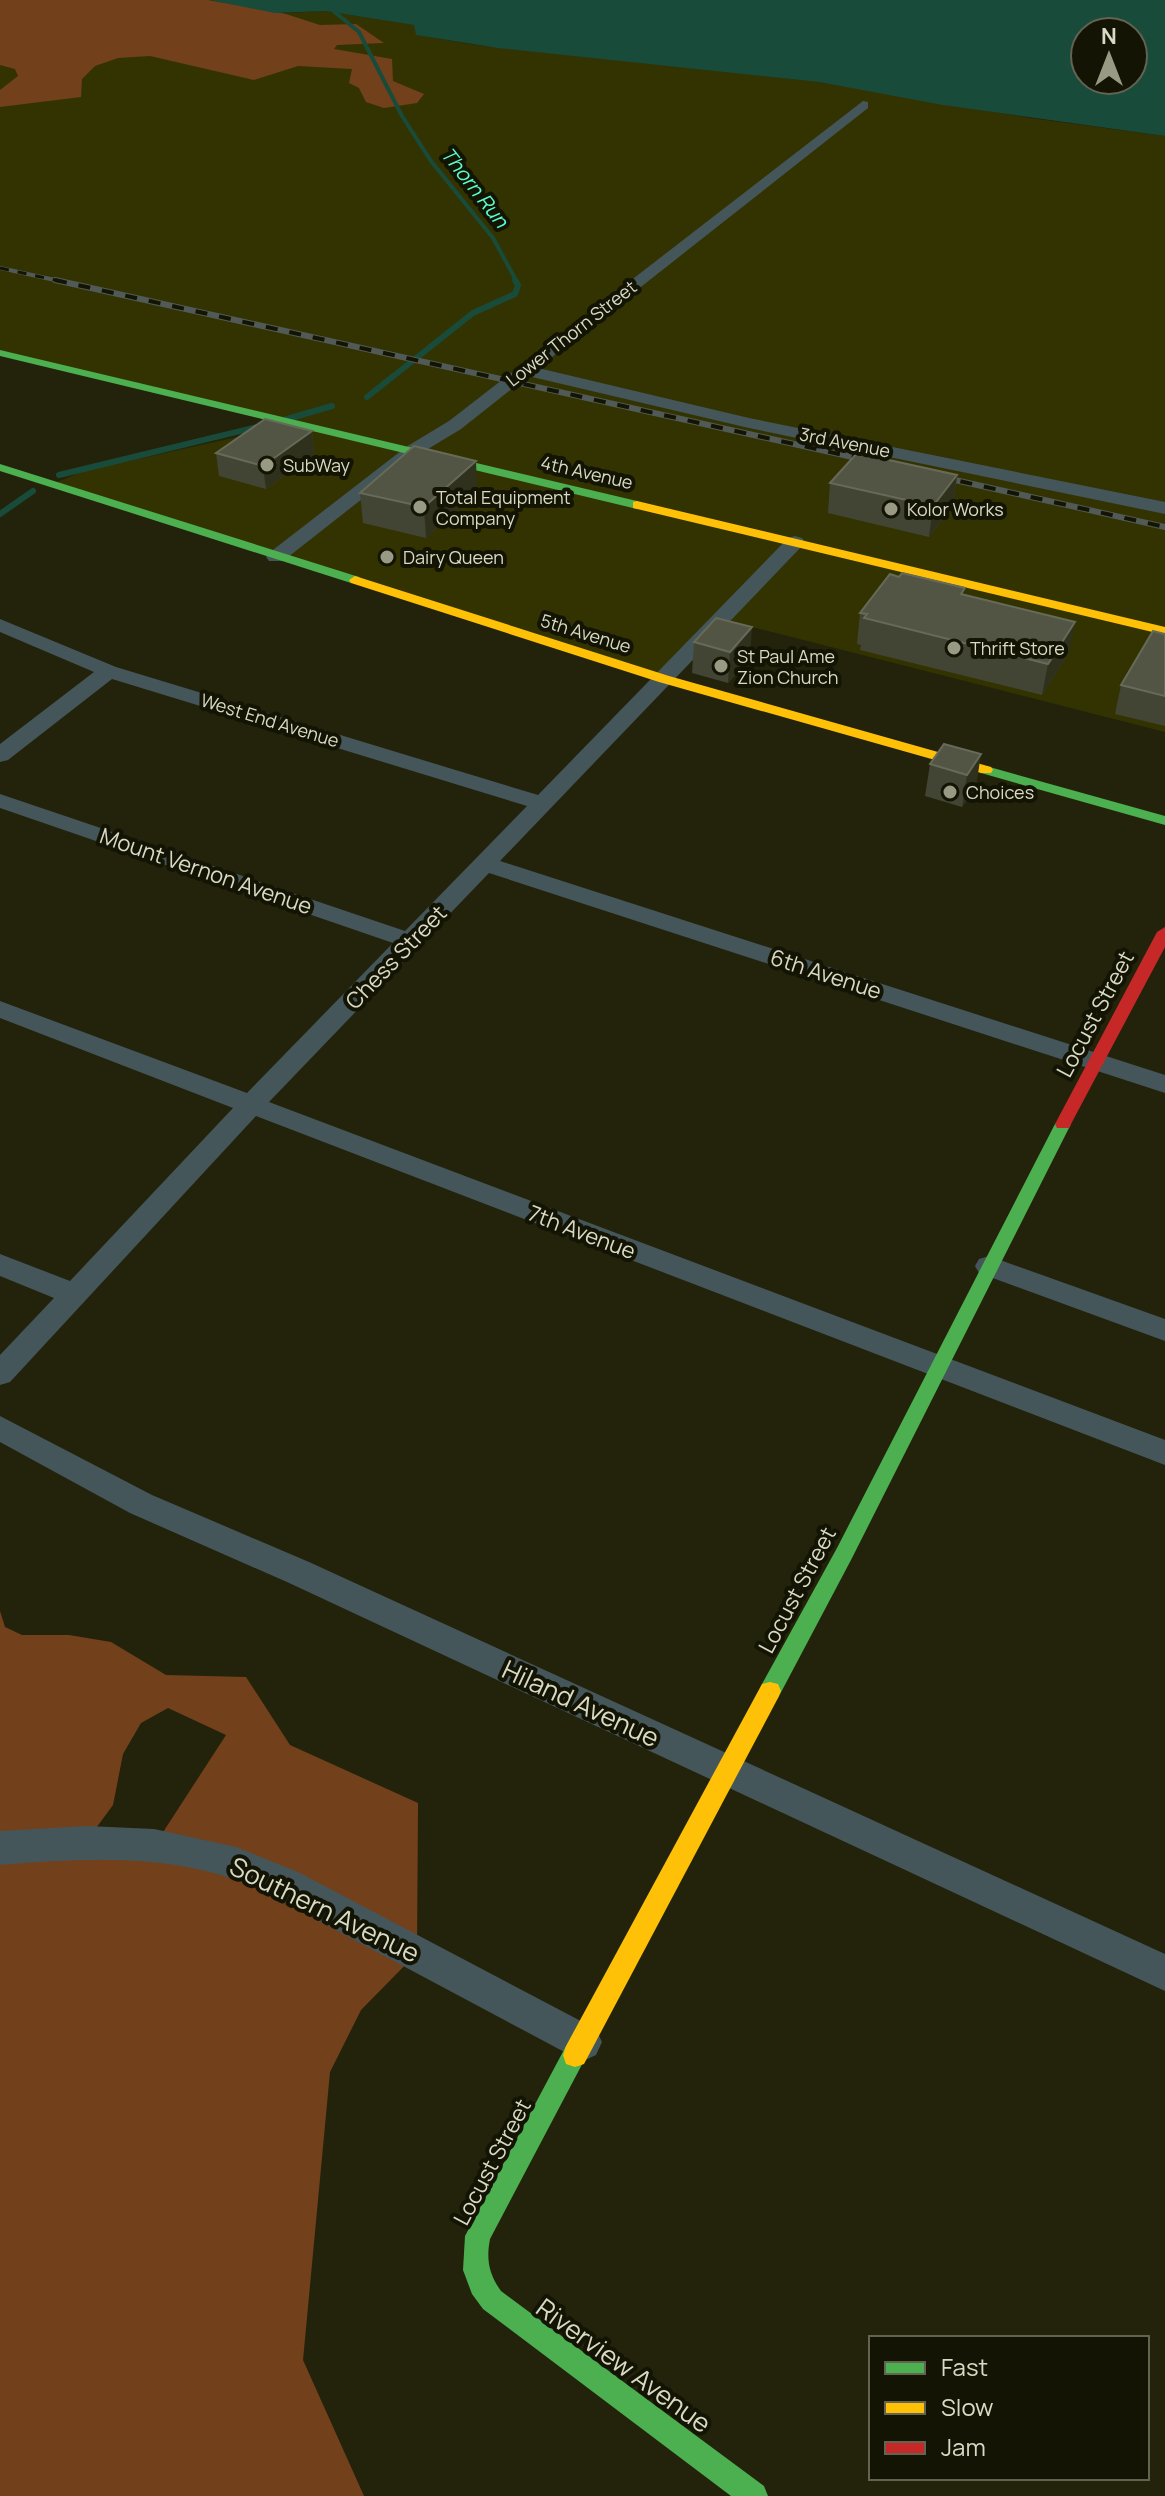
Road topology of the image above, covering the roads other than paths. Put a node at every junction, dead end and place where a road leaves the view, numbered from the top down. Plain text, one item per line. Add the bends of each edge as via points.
1 (863, 105) dead end
2 (0, 353) edge
3 (526, 370) junction
4 (412, 451) junction
5 (0, 467) edge
6 (1165, 508) edge
7 (795, 542) junction
8 (276, 557) junction
9 (0, 625) edge
10 (1165, 631) edge
11 (109, 671) junction
12 (664, 679) junction
13 (0, 755) edge
14 (0, 801) edge
15 (544, 804) junction
16 (1165, 821) edge
17 (486, 864) junction
18 (1165, 932) edge
19 (411, 941) junction
20 (0, 1009) edge
21 (1096, 1062) junction
22 (1165, 1084) edge
23 (251, 1105) junction
24 (0, 1264) edge
25 (989, 1266) junction
26 (75, 1295) junction
27 (1165, 1330) edge
28 (938, 1368) junction
29 (0, 1374) edge
30 (0, 1428) edge
31 (1165, 1453) edge
32 (727, 1772) junction
33 (0, 1848) edge
34 (1165, 1973) edge
35 (583, 2042) junction
36 (473, 2268) joint
37 (754, 2496) edge

1 - 3 street, Lower Thorn Street
2 - 4 main road, 4th Avenue
3 - 4 street, Lower Thorn Street
3 - 6 street, 3rd Avenue via 749,423
4 - 7 main road, 4th Avenue
4 - 8 street, Lower Thorn Street
5 - 8 main road, 5th Avenue
7 - 10 main road, 4th Avenue
7 - 12 street, Chess Street
8 - 12 main road, 5th Avenue
9 - 11 street, West End Avenue
11 - 13 street
11 - 15 street, West End Avenue
12 - 15 street, Chess Street
12 - 16 main road, 5th Avenue
14 - 19 street, Mount Vernon Avenue
15 - 17 street, Chess Street
17 - 19 street, Chess Street
17 - 21 street, 6th Avenue
18 - 21 main road, Locust Street
19 - 23 street, Chess Street
20 - 23 street, 7th Avenue
21 - 22 street, 6th Avenue
21 - 25 main road, Locust Street
23 - 26 street, Chess Street
23 - 28 street, 7th Avenue
24 - 26 street
25 - 27 street
25 - 28 main road, Locust Street
26 - 29 street, Chess Street
28 - 31 street, 7th Avenue
28 - 32 main road, Locust Street
30 - 32 street, Hiland Avenue via 141,1504
32 - 34 street, Hiland Avenue
32 - 35 main road, Locust Street
33 - 35 street, Southern Avenue via 87,1842 154,1845 223,1859 297,1890
35 - 36 main road, Locust Street via 478,2236
36 - 37 main road, Riverview Avenue via 479,2286 492,2300

